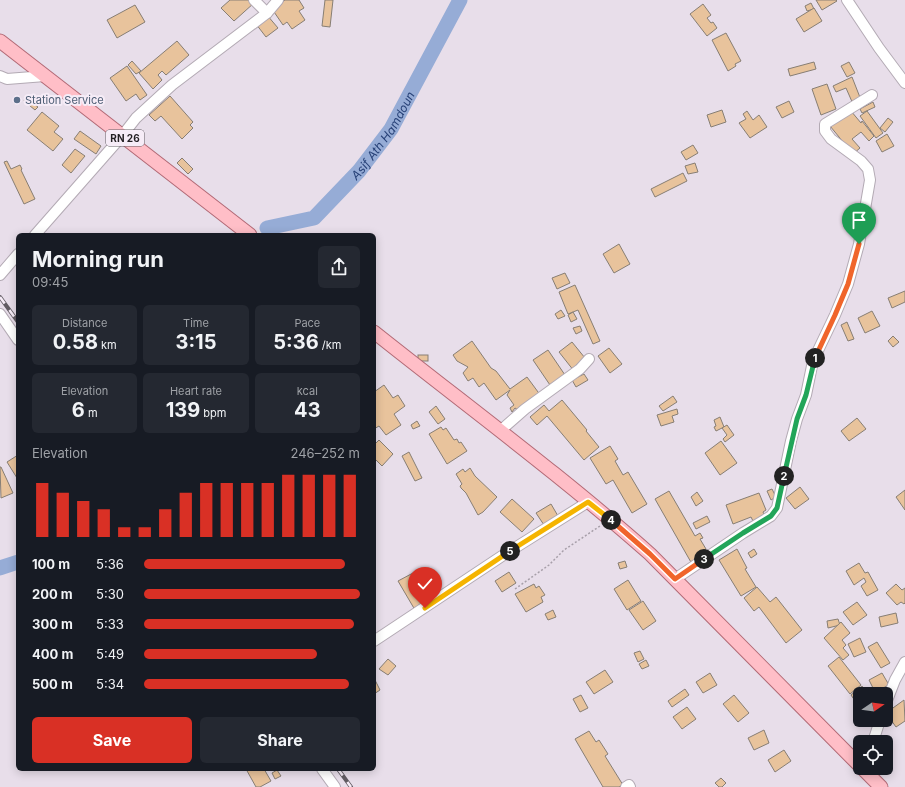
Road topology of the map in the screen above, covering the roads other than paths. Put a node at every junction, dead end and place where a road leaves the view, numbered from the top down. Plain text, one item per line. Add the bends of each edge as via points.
1 (254, 0) edge
2 (278, 0) edge
3 (846, 0) edge
4 (267, 13) junction
5 (0, 41) edge
6 (0, 76) edge
7 (45, 76) junction
8 (905, 83) edge
9 (872, 95) dead end
10 (122, 136) junction
11 (36, 233) edge
12 (247, 233) edge
13 (16, 256) edge
14 (0, 275) edge
15 (0, 314) edge
16 (376, 334) edge
17 (16, 337) edge
18 (589, 359) dead end
19 (500, 431) junction
20 (588, 502) junction
21 (675, 579) junction
22 (376, 640) edge
23 (905, 662) edge
24 (892, 687) edge
25 (853, 758) edge
26 (323, 771) edge
27 (870, 775) edge
28 (335, 787) edge
29 (626, 787) edge
30 (630, 787) edge
31 (881, 787) edge

1 - 4 street
2 - 4 street
3 - 8 street
4 - 10 street via 172,85 136,118
5 - 7 main road, RN 26
6 - 7 street via 6,79
7 - 10 main road, RN 26
9 - 21 street via 825,124 825,131 831,138 868,169 870,180 859,244 848,284 813,361 806,395 791,442 777,508 771,516
10 - 11 street
10 - 12 main road, RN 26
13 - 14 street
15 - 17 street
16 - 19 main road
18 - 19 street via 580,369 525,409
19 - 20 main road
20 - 21 main road via 650,554
20 - 22 street
21 - 25 main road
23 - 24 street
26 - 28 street
27 - 31 main road
29 - 30 street

